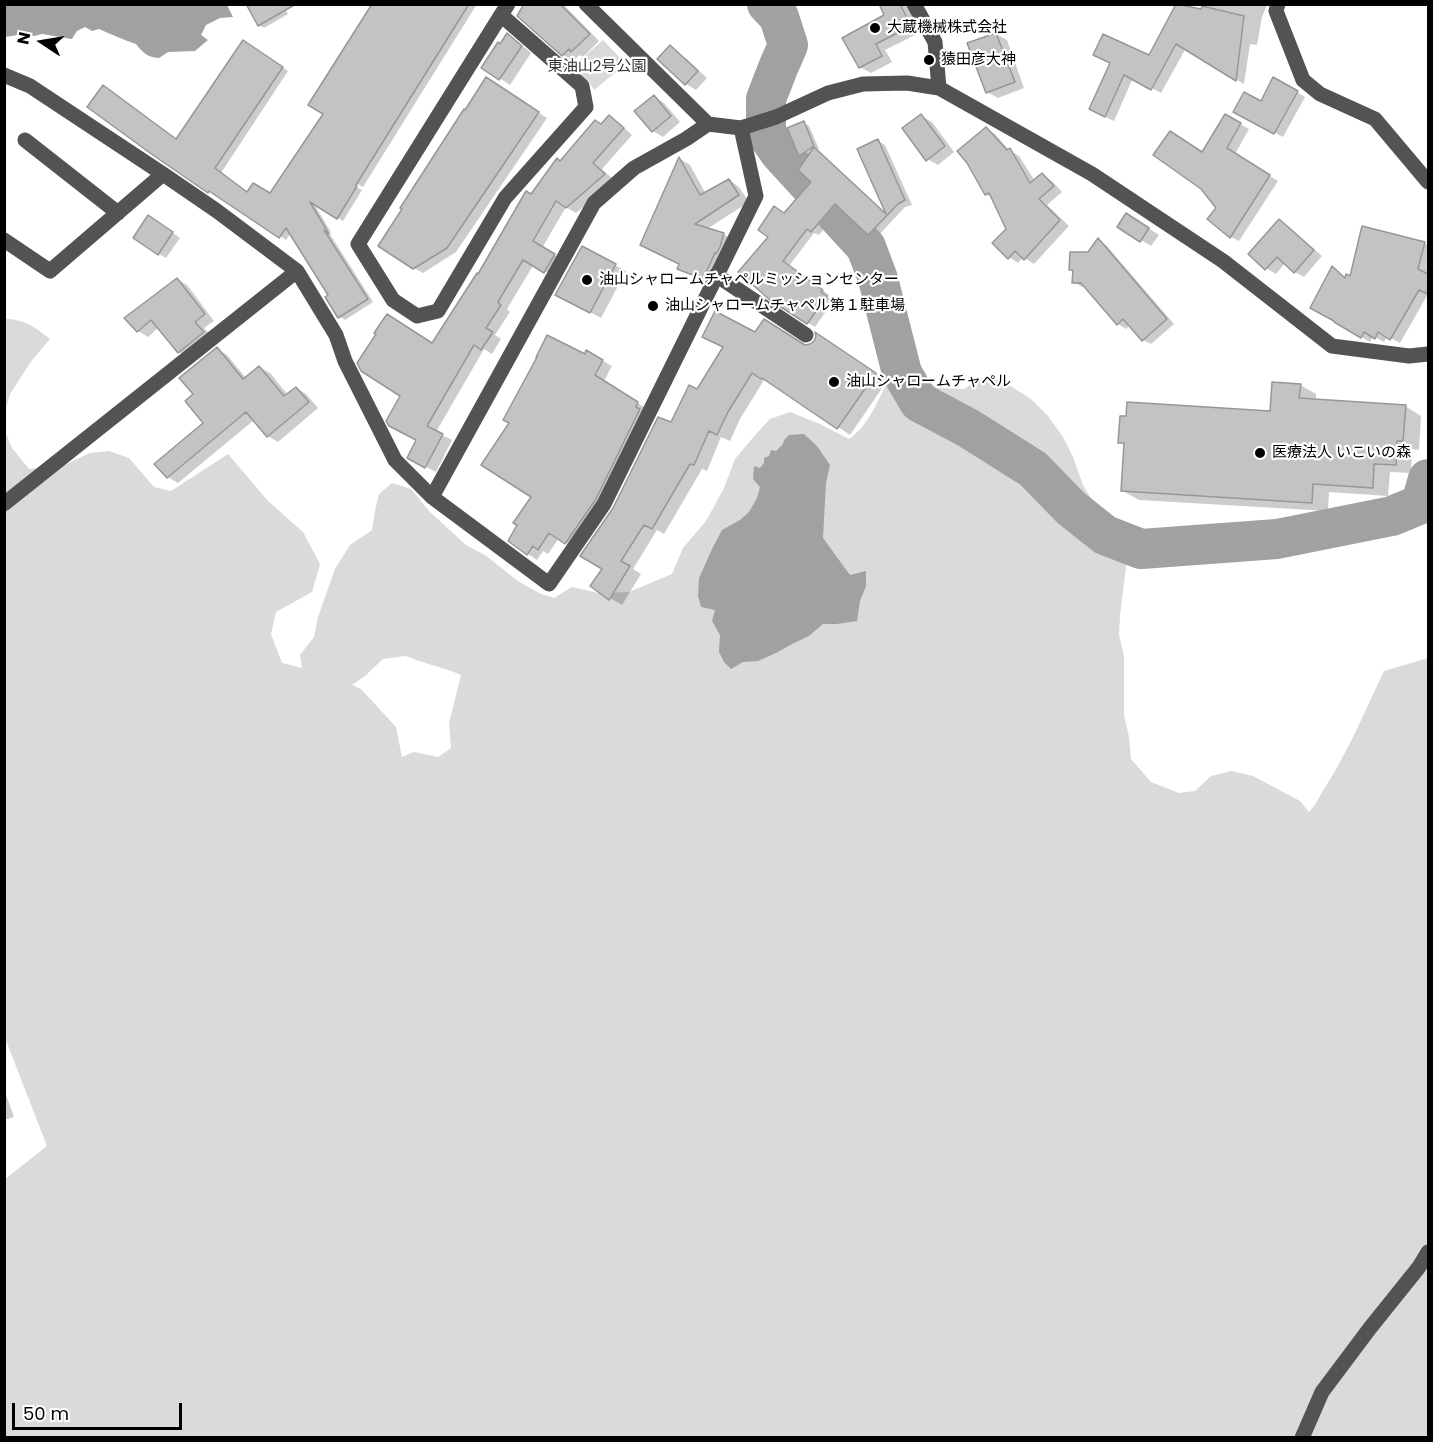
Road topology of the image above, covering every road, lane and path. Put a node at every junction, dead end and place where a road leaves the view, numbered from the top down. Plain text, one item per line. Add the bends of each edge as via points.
1 (586, 4) edge
2 (914, 4) edge
3 (1278, 4) edge
4 (505, 10) edge
5 (4, 75) edge
6 (939, 88) junction
7 (708, 124) junction
8 (741, 128) junction
9 (25, 140) dead end
10 (163, 174) junction
11 (1428, 182) edge
12 (118, 213) junction
13 (4, 240) edge
14 (297, 271) junction
15 (716, 275) junction
16 (806, 335) dead end
17 (1428, 354) edge
18 (432, 496) junction
19 (4, 504) edge
20 (1428, 1252) edge
21 (1302, 1437) edge

1 - 7 street
2 - 6 street via 934,42
3 - 11 street via 1276,11 1303,80 1320,94 1376,119
4 - 4 street via 358,244 393,300 417,316 438,311 505,198 586,107 582,86
5 - 10 street via 30,86
6 - 8 street via 907,83 863,84 828,93
6 - 17 street via 1101,180 1223,261 1332,346 1409,356
7 - 8 street
7 - 18 street via 634,168 594,203
8 - 15 street via 756,196
9 - 12 street
10 - 12 street
10 - 14 street
12 - 13 street via 50,271
14 - 18 street via 336,335 345,361 396,460
14 - 19 street
15 - 16 street
15 - 18 street via 604,504 549,584
20 - 21 street via 1322,1392

